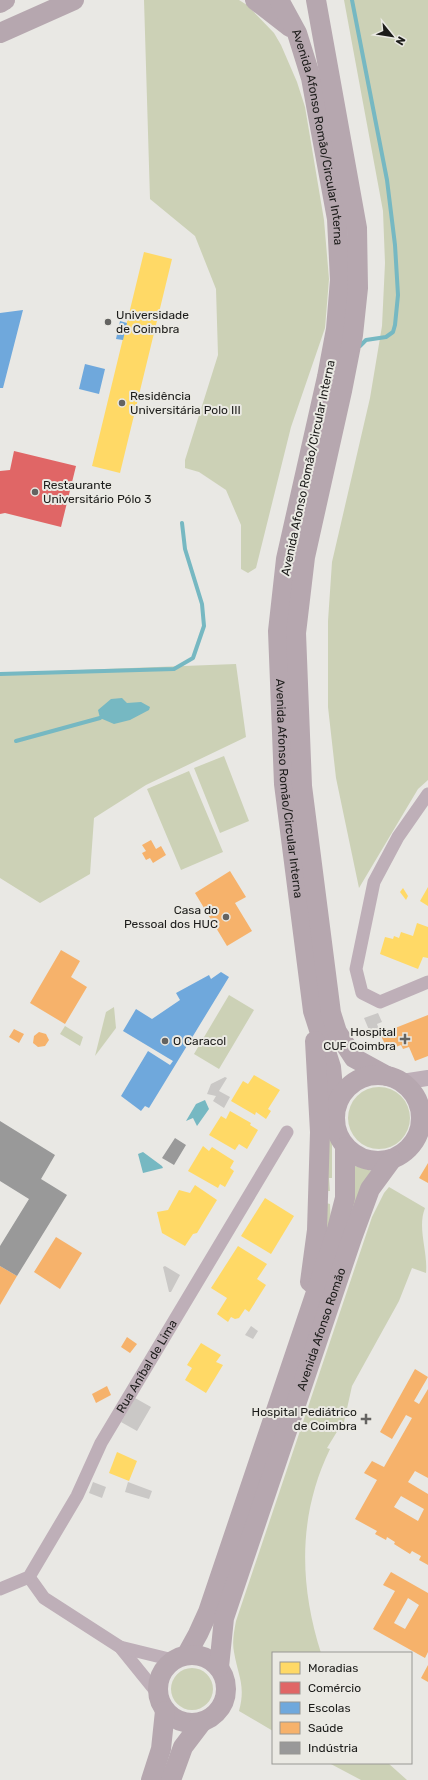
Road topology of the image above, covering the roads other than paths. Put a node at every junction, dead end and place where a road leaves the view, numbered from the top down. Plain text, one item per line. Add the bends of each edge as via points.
1 (5, 0) edge
2 (74, 0) edge
3 (255, 0) edge
4 (279, 0) edge
5 (316, 0) edge
6 (0, 3) edge
7 (0, 33) edge
8 (298, 33) junction
9 (428, 794) edge
10 (428, 982) edge
11 (313, 1011) junction
12 (428, 1078) edge
13 (394, 1079) junction
14 (335, 1108) junction
15 (424, 1122) edge
16 (287, 1132) dead end
17 (345, 1147) junction
18 (392, 1159) junction
19 (304, 1327) junction
20 (29, 1577) junction
21 (0, 1588) edge
22 (120, 1647) junction
23 (180, 1657) junction
24 (219, 1667) junction
25 (161, 1703) junction
26 (202, 1722) junction
27 (151, 1780) edge
28 (171, 1780) edge

1 - 6 main road
2 - 7 main road
3 - 8 main road
4 - 8 main road, Avenida Afonso Romão/Circular Interna
5 - 13 main road, Avenida Afonso Romão/Circular Interna via 357,228 358,288 349,356 305,557 296,634 302,786 330,1013 337,1032 354,1058
8 - 11 main road, Avenida Afonso Romão/Circular Interna via 311,78 336,219 340,280 336,329 327,377 286,559 278,631 284,784
9 - 10 street via 398,837 374,882 356,969 362,993 380,1002
11 - 14 main road, Avenida Afonso Romão/Circular Interna via 331,1067
11 - 19 main road via 320,1132 317,1230
12 - 13 street
13 - 14 main road via 373,1075 360,1078 340,1096
13 - 15 main road via 412,1091
14 - 17 main road via 334,1122
15 - 18 main road via 405,1152
16 - 20 street, Rua Aníbal de Lima via 101,1443 77,1496
17 - 18 main road via 362,1159
17 - 19 main road, Avenida Afonso Romão via 345,1198 336,1233
18 - 24 main road, Avenida Afonso Romão via 370,1189 352,1238 224,1618
19 - 23 main road, Avenida Afonso Romão via 208,1612 198,1634
20 - 21 street
20 - 22 street via 44,1598
22 - 23 street
22 - 25 street
23 - 24 main road via 205,1656
23 - 25 main road via 164,1668 160,1677 157,1685
24 - 26 main road via 225,1676 225,1699 212,1717
25 - 26 main road via 172,1718 192,1724
25 - 27 main road via 161,1749
26 - 28 main road via 183,1747

